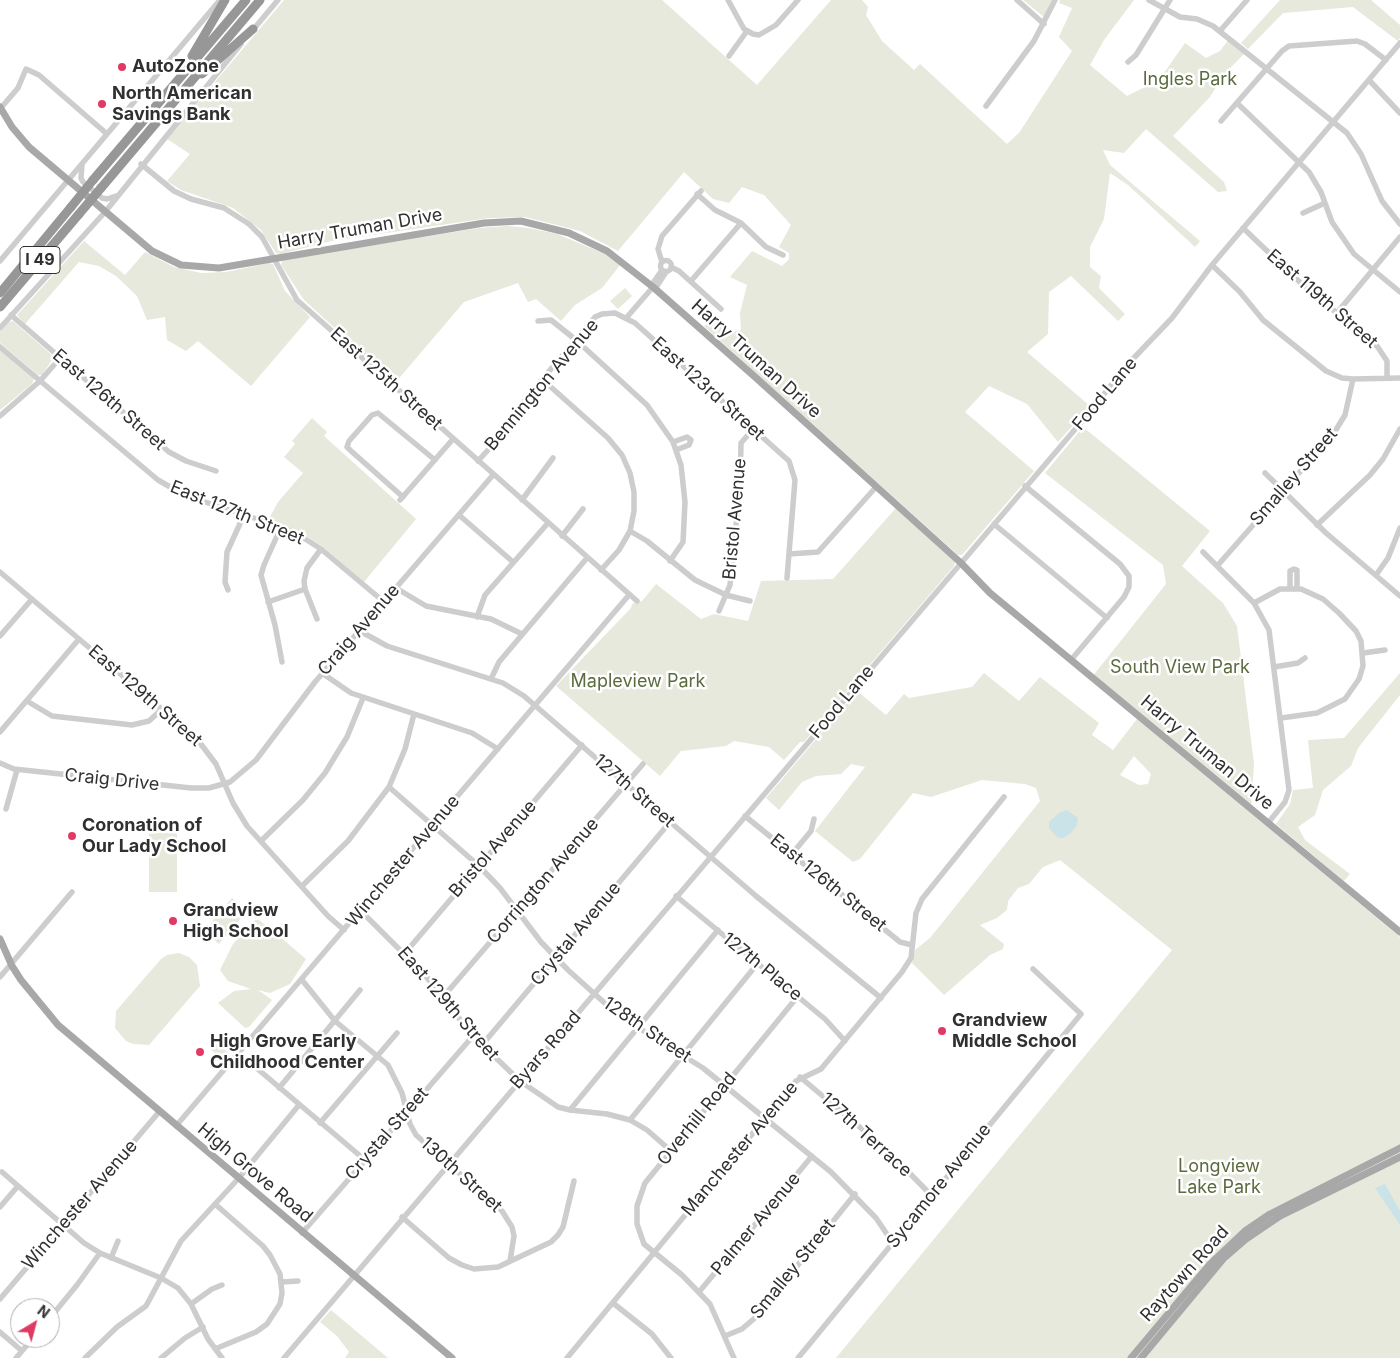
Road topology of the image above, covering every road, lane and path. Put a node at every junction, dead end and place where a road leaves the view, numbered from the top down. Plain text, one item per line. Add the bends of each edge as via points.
1 (220, 0) edge
2 (225, 0) edge
3 (246, 0) edge
4 (260, 0) edge
5 (278, 0) edge
6 (728, 0) edge
7 (798, 0) edge
8 (1017, 0) edge
9 (1055, 0) edge
10 (1148, 0) edge
11 (1170, 0) edge
12 (1247, 0) edge
13 (1164, 9) junction
14 (1044, 24) junction
15 (253, 29) junction
16 (1220, 31) junction
17 (747, 32) junction
18 (1400, 43) edge
19 (729, 56) dead end
20 (1386, 60) junction
21 (1128, 62) dead end
22 (1266, 68) junction
23 (179, 78) junction
24 (1369, 80) junction
25 (191, 81) junction
26 (1237, 103) junction
27 (986, 106) dead end
28 (0, 108) edge
29 (1400, 113) edge
30 (1221, 121) dead end
31 (1334, 122) junction
32 (107, 134) junction
33 (1300, 162) junction
34 (82, 164) junction
35 (141, 164) junction
36 (67, 180) junction
37 (118, 194) junction
38 (1325, 203) junction
39 (104, 212) junction
40 (1303, 213) dead end
41 (741, 223) junction
42 (1400, 224) edge
43 (1243, 228) junction
44 (1400, 238) edge
45 (783, 255) dead end
46 (274, 259) junction
47 (0, 261) edge
48 (662, 262) junction
49 (1212, 265) junction
50 (1372, 269) junction
51 (667, 270) junction
52 (691, 281) junction
53 (653, 287) junction
54 (1400, 292) edge
55 (0, 293) edge
56 (0, 307) edge
57 (721, 310) dead end
58 (1336, 314) junction
59 (11, 315) junction
60 (627, 317) junction
61 (538, 321) dead end
62 (0, 328) edge
63 (576, 340) junction
64 (0, 347) edge
65 (60, 358) junction
66 (1387, 378) junction
67 (1400, 378) edge
68 (1353, 379) junction
69 (543, 380) junction
70 (40, 381) junction
71 (0, 416) edge
72 (1400, 428) edge
73 (753, 429) junction
74 (453, 439) junction
75 (673, 442) junction
76 (676, 450) junction
77 (552, 458) dead end
78 (434, 460) junction
79 (478, 461) junction
80 (216, 471) dead end
81 (1265, 473) dead end
82 (493, 475) junction
83 (1025, 486) junction
84 (876, 487) junction
85 (1283, 489) junction
86 (522, 500) junction
87 (583, 509) dead end
88 (244, 515) junction
89 (458, 515) junction
90 (548, 523) junction
91 (994, 524) junction
92 (1317, 525) junction
93 (281, 527) junction
94 (1400, 528) edge
95 (630, 531) junction
96 (562, 536) junction
97 (1398, 540) edge
98 (321, 549) junction
99 (1203, 552) dead end
100 (789, 554) junction
101 (587, 558) junction
102 (514, 562) junction
103 (670, 562) junction
104 (960, 563) junction
105 (1218, 566) junction
106 (601, 570) junction
107 (0, 572) edge
108 (1376, 575) junction
109 (787, 578) dead end
110 (396, 588) junction
111 (1290, 588) junction
112 (1297, 588) junction
113 (305, 589) junction
114 (228, 590) dead end
115 (728, 594) junction
116 (629, 595) junction
117 (1400, 596) edge
118 (32, 599) junction
119 (750, 600) dead end
120 (637, 601) dead end
121 (268, 602) junction
122 (384, 602) junction
123 (1254, 603) junction
124 (719, 611) dead end
125 (477, 616) junction
126 (1107, 618) junction
127 (318, 619) dead end
128 (360, 631) junction
129 (522, 634) junction
130 (0, 636) edge
131 (79, 639) junction
132 (1384, 650) dead end
133 (1363, 653) junction
134 (1305, 658) dead end
135 (1071, 660) junction
136 (282, 662) dead end
137 (1274, 667) junction
138 (322, 673) junction
139 (491, 679) junction
140 (363, 698) junction
141 (27, 700) junction
142 (536, 705) junction
143 (162, 709) junction
144 (414, 714) junction
145 (1281, 718) junction
146 (0, 732) edge
147 (808, 743) joint
148 (582, 746) junction
149 (498, 749) junction
150 (0, 763) edge
151 (643, 764) dead end
152 (17, 770) junction
153 (225, 784) junction
154 (626, 785) junction
155 (389, 787) junction
156 (1004, 798) dead end
157 (6, 809) dead end
158 (745, 816) junction
159 (814, 819) dead end
160 (670, 822) junction
161 (1268, 822) junction
162 (433, 826) junction
163 (261, 841) junction
164 (792, 854) junction
165 (710, 857) junction
166 (479, 866) junction
167 (302, 886) junction
168 (72, 892) dead end
169 (676, 896) junction
170 (518, 910) junction
171 (361, 912) junction
172 (344, 930) junction
173 (718, 930) junction
174 (1400, 932) edge
175 (0, 938) edge
176 (912, 945) junction
177 (404, 953) junction
178 (555, 958) junction
179 (758, 963) junction
180 (12, 966) junction
181 (1033, 969) dead end
182 (0, 976) edge
183 (302, 980) junction
184 (360, 990) dead end
185 (594, 994) junction
186 (798, 996) junction
187 (443, 997) junction
188 (881, 998) junction
189 (335, 1021) junction
190 (638, 1028) junction
191 (397, 1034) dead end
192 (473, 1036) junction
193 (845, 1041) junction
194 (482, 1045) junction
195 (240, 1054) junction
196 (378, 1055) junction
197 (683, 1055) junction
198 (800, 1077) junction
199 (520, 1081) junction
200 (725, 1085) junction
201 (279, 1088) junction
202 (299, 1105) junction
203 (570, 1110) junction
204 (407, 1111) junction
205 (160, 1112) junction
206 (765, 1118) junction
207 (630, 1120) junction
208 (320, 1123) junction
209 (176, 1126) junction
210 (1400, 1148) edge
211 (671, 1151) junction
212 (812, 1156) junction
213 (1400, 1156) edge
214 (365, 1160) junction
215 (448, 1164) junction
216 (2, 1172) dead end
217 (238, 1179) junction
218 (574, 1181) dead end
219 (18, 1186) junction
220 (854, 1194) junction
221 (932, 1195) junction
222 (215, 1204) junction
223 (0, 1207) edge
224 (402, 1218) junction
225 (63, 1225) junction
226 (302, 1233) junction
227 (118, 1241) dead end
228 (893, 1243) junction
229 (654, 1253) junction
230 (100, 1254) junction
231 (111, 1258) junction
232 (510, 1261) junction
233 (353, 1275) junction
234 (161, 1278) junction
235 (298, 1281) dead end
236 (282, 1282) junction
237 (222, 1285) dead end
238 (699, 1292) junction
239 (0, 1299) edge
240 (613, 1303) junction
241 (191, 1304) junction
242 (60, 1306) edge
243 (203, 1327) junction
244 (0, 1332) edge
245 (725, 1336) junction
246 (25, 1348) edge
247 (215, 1349) junction
248 (22, 1351) junction
249 (16, 1358) edge
250 (85, 1358) edge
251 (161, 1358) edge
252 (222, 1358) edge
253 (284, 1358) edge
254 (452, 1358) edge
255 (567, 1358) edge
256 (671, 1358) edge
257 (734, 1358) edge
258 (798, 1358) edge
259 (1131, 1358) edge
260 (1141, 1358) edge

1 - 32 street
2 - 23 highway
3 - 23 highway, I 49
4 - 25 highway, I 49
5 - 15 street
6 - 17 street
7 - 17 street via 776,25 759,34
8 - 14 street
9 - 14 street
10 - 13 street
11 - 13 street
12 - 16 street
13 - 16 street via 1180,17 1205,22
13 - 21 street via 1136,55
14 - 27 street
15 - 25 highway
15 - 35 street
16 - 22 street
17 - 19 street
18 - 20 street, Food Lane
20 - 22 street via 1365,44 1342,41 1289,46
20 - 24 street, Food Lane
22 - 26 street
22 - 31 street
23 - 55 highway, I 49, bridge
24 - 29 street
24 - 31 street, Food Lane
25 - 56 highway, I 49, bridge
26 - 30 street
26 - 33 street
28 - 32 street via 18,88 26,69 39,75
28 - 36 main road, Harry Truman Drive via 24,143
31 - 33 street, Food Lane
31 - 42 street via 1355,142 1382,201
32 - 34 street
33 - 38 street via 1314,180
33 - 43 street, Food Lane
34 - 36 street
34 - 37 street via 81,178 102,198
35 - 37 street
35 - 46 street, East 125th Street via 174,191 236,214 262,237
36 - 39 main road, Harry Truman Drive
36 - 47 street
37 - 39 street
38 - 40 street
38 - 50 street via 1342,239
39 - 46 main road, Harry Truman Drive via 152,251 181,265 219,268
39 - 59 street
41 - 45 street via 766,247
41 - 48 street via 716,210 699,192 662,236 658,249
41 - 52 street
43 - 49 street, Food Lane
43 - 58 street, East 119th Street
44 - 50 street
46 - 53 main road, Harry Truman Drive via 484,224 521,221 569,233 607,250
46 - 74 street, East 125th Street via 297,300
48 - 51 street
48 - 51 street via 668,262
49 - 68 street via 1263,320 1315,363 1334,375
49 - 83 street, Food Lane via 1172,318 1130,362
50 - 54 street
50 - 58 street
51 - 52 street
51 - 53 street, Bennington Avenue
52 - 57 street
53 - 60 street, Bennington Avenue
53 - 84 main road, Harry Truman Drive
58 - 66 street, East 119th Street via 1380,349 1387,361
59 - 62 street
59 - 65 street, East 126th Street
60 - 63 street, Bennington Avenue via 615,312 595,317
60 - 73 street, East 123rd Street
61 - 63 street via 551,320
63 - 69 street, Bennington Avenue
63 - 75 street via 648,405
64 - 70 street
65 - 70 street
65 - 80 street, East 126th Street via 170,452
66 - 67 street
66 - 68 street
68 - 85 street, Smalley Street via 1350,401 1339,425
69 - 79 street, Bennington Avenue
69 - 95 street via 608,438 622,455 634,492
70 - 71 street
70 - 88 street, East 127th Street via 170,488
72 - 92 street via 1370,475
73 - 100 street, East 123rd Street via 789,461 795,480
73 - 115 street, Bristol Avenue via 741,443 740,486
74 - 78 street
74 - 79 street, East 125th Street
75 - 76 street
75 - 76 street via 686,437 691,440 689,445
76 - 103 street via 684,485 684,533 680,548
77 - 86 street
78 - 78 street via 378,413 372,415 348,446 401,499
79 - 82 street, East 125th Street
81 - 85 street
82 - 86 street, East 125th Street
82 - 89 street, Craig Avenue
83 - 91 street, Food Lane
83 - 126 street via 1120,564 1130,580 1124,597
84 - 100 street via 818,552
84 - 104 main road, Harry Truman Drive
85 - 92 street
85 - 105 street, Smalley Street
86 - 90 street, East 125th Street
87 - 96 street
88 - 93 street, East 127th Street
88 - 114 street via 226,552 225,582
89 - 102 street
89 - 110 street, Craig Avenue
90 - 96 street, East 125th Street
90 - 102 street
91 - 104 street, Food Lane
91 - 126 street
92 - 108 street
93 - 98 street, East 127th Street
93 - 121 street via 261,575
94 - 97 street
95 - 103 street via 647,541
95 - 106 street via 619,550
96 - 101 street, East 125th Street
97 - 108 street
98 - 113 street via 307,568
98 - 122 street, East 127th Street
99 - 105 street
100 - 109 street
101 - 106 street, East 125th Street
101 - 129 street
102 - 125 street via 485,595
103 - 115 street via 695,580
104 - 135 main road, Harry Truman Drive via 990,593
104 - 147 street, Food Lane
105 - 123 street
106 - 116 street, East 125th Street
107 - 118 street, East 129th Street
108 - 117 street
110 - 122 street, Craig Avenue
110 - 125 street via 426,606
111 - 112 street
111 - 112 street via 1290,571 1294,569 1297,570
111 - 123 street via 1270,593
112 - 133 street via 1323,599 1350,624 1361,641
113 - 121 street
113 - 127 street
115 - 119 street
115 - 124 street, Bristol Avenue
116 - 120 street, East 125th Street
116 - 142 street, Winchester Avenue
118 - 130 street
118 - 131 street, East 129th Street
121 - 136 street
122 - 128 street, Craig Avenue
123 - 137 street via 1269,630
125 - 129 street via 500,622
126 - 135 street
128 - 138 street, Craig Avenue
128 - 139 street, 127th Street via 387,646
129 - 139 street via 499,662
131 - 141 street
131 - 143 street, East 129th Street
132 - 133 street
133 - 145 street via 1360,679 1345,698 1317,713
134 - 137 street via 1298,663
135 - 161 main road, Harry Truman Drive
137 - 145 street
138 - 140 street via 343,689
138 - 153 street, Craig Avenue via 256,760
139 - 142 street, 127th Street via 512,688
140 - 144 street
140 - 163 street via 347,738 325,773
141 - 143 street via 52,716 132,725 149,722
141 - 146 street
142 - 148 street, 127th Street
142 - 149 street, Winchester Avenue
143 - 153 street, East 129th Street via 204,746
144 - 149 street via 472,732
144 - 155 street via 405,749
145 - 161 street via 1289,790 1285,802
147 - 158 street, Byars Road
148 - 154 street, 127th Street
148 - 166 street, Bristol Avenue
149 - 162 street, Winchester Avenue
150 - 152 street, Craig Drive
151 - 154 street, Corrington Avenue
152 - 153 street, Craig Drive via 191,788
152 - 157 street
153 - 163 street, East 129th Street via 239,815
154 - 160 street, 127th Street
154 - 170 street, Corrington Avenue
155 - 162 street, 128th Street
155 - 167 street via 348,841
156 - 176 street, Manchester Avenue via 922,899 916,914
158 - 164 street, East 126th Street
158 - 165 street, Byars Road
159 - 164 street via 811,831
160 - 165 street, 127th Street
160 - 178 street, Crystal Avenue
161 - 174 main road, Harry Truman Drive
162 - 166 street, 128th Street
162 - 171 street, Winchester Avenue
163 - 167 street, East 129th Street
164 - 176 street, East 126th Street via 900,942
165 - 169 street, Byars Road
165 - 188 street, 127th Street
166 - 170 street, 128th Street
166 - 177 street, Bristol Avenue
167 - 172 street, East 129th Street
168 - 180 street
169 - 173 street, 127th Place
169 - 185 street, Byars Road
170 - 178 street, 128th Street
170 - 187 street, Corrington Avenue
171 - 172 street, Winchester Avenue
171 - 177 street, East 129th Street
172 - 183 street, Winchester Avenue
173 - 179 street, 127th Place
173 - 190 street
175 - 180 main road, High Grove Road
176 - 188 street, Manchester Avenue via 907,966
177 - 187 street, East 129th Street
178 - 185 street, 128th Street
178 - 194 street, Crystal Avenue
179 - 186 street, 127th Place
179 - 197 street
180 - 182 street
180 - 205 main road, High Grove Road via 58,1025
181 - 221 street, Sycamore Avenue via 1081,1014
183 - 189 street, 130th Street
183 - 195 street, Winchester Avenue
184 - 189 street
185 - 190 street, 128th Street
185 - 199 street, Byars Road
186 - 193 street, 127th Place
186 - 200 street, Overhill Road
187 - 192 street, East 129th Street
188 - 193 street, Manchester Avenue
189 - 196 street, 130th Street
189 - 201 street
190 - 197 street, 128th Street
190 - 203 street
191 - 196 street
192 - 194 street, East 129th Street
192 - 204 street, Crystal Street
193 - 198 street, Manchester Avenue via 821,1069
194 - 199 street, East 129th Street
195 - 201 street
195 - 209 street, Winchester Avenue
196 - 204 street, 130th Street via 391,1070
196 - 208 street
197 - 200 street, 128th Street
197 - 207 street
198 - 206 street, Manchester Avenue
198 - 221 street, 127th Terrace via 886,1149
199 - 203 street, East 129th Street via 549,1103
199 - 215 street, Byars Road
200 - 206 street, 128th Street
200 - 211 street, Overhill Road
201 - 202 street
202 - 208 street
202 - 217 street
203 - 207 street, East 129th Street
204 - 214 street, Crystal Street
204 - 215 street, 130th Street via 416,1135
205 - 209 main road, High Grove Road
205 - 225 street, Winchester Avenue
206 - 212 street, 128th Street
206 - 229 street, Manchester Avenue
207 - 211 street, East 129th Street
208 - 214 street
209 - 217 main road, High Grove Road
210 - 259 main road, Raytown Road via 1245,1230 1210,1264
211 - 229 street, Overhill Road via 645,1183 637,1206 639,1234
212 - 220 street, 128th Street
212 - 238 street, Palmer Avenue
213 - 260 main road, Raytown Road via 1280,1216 1246,1239 1224,1258
214 - 226 street, Crystal Street
215 - 224 street, Byars Road
215 - 232 street, 130th Street via 495,1203 507,1218 514,1236
216 - 219 street
217 - 222 street
217 - 226 main road, High Grove Road
218 - 232 street via 563,1227 558,1234 551,1242
219 - 223 street
219 - 225 street
220 - 228 street, 128th Street
220 - 245 street, Smalley Street via 756,1317 742,1329
221 - 228 street, Sycamore Avenue
222 - 234 street via 181,1241
222 - 236 street via 263,1246 276,1265
224 - 232 street via 449,1258 462,1265 486,1269
224 - 233 street, Byars Road
225 - 230 street
225 - 239 street, Winchester Avenue
226 - 233 main road, High Grove Road
227 - 231 street
228 - 258 street, Sycamore Avenue
229 - 238 street, Overhill Road
229 - 240 street, Manchester Avenue
230 - 231 street
230 - 242 street
231 - 234 street
233 - 253 street, Byars Road
233 - 254 main road, High Grove Road
234 - 241 street via 178,1288
234 - 250 street via 146,1306 117,1327
235 - 236 street
236 - 247 street via 280,1304 267,1324
237 - 241 street
238 - 245 street, Overhill Road via 713,1309
240 - 255 street, Manchester Avenue
240 - 256 street via 652,1334
241 - 243 street
243 - 247 street
243 - 251 street
244 - 248 street
245 - 257 street, Overhill Road
246 - 248 street
247 - 252 street
248 - 249 street

